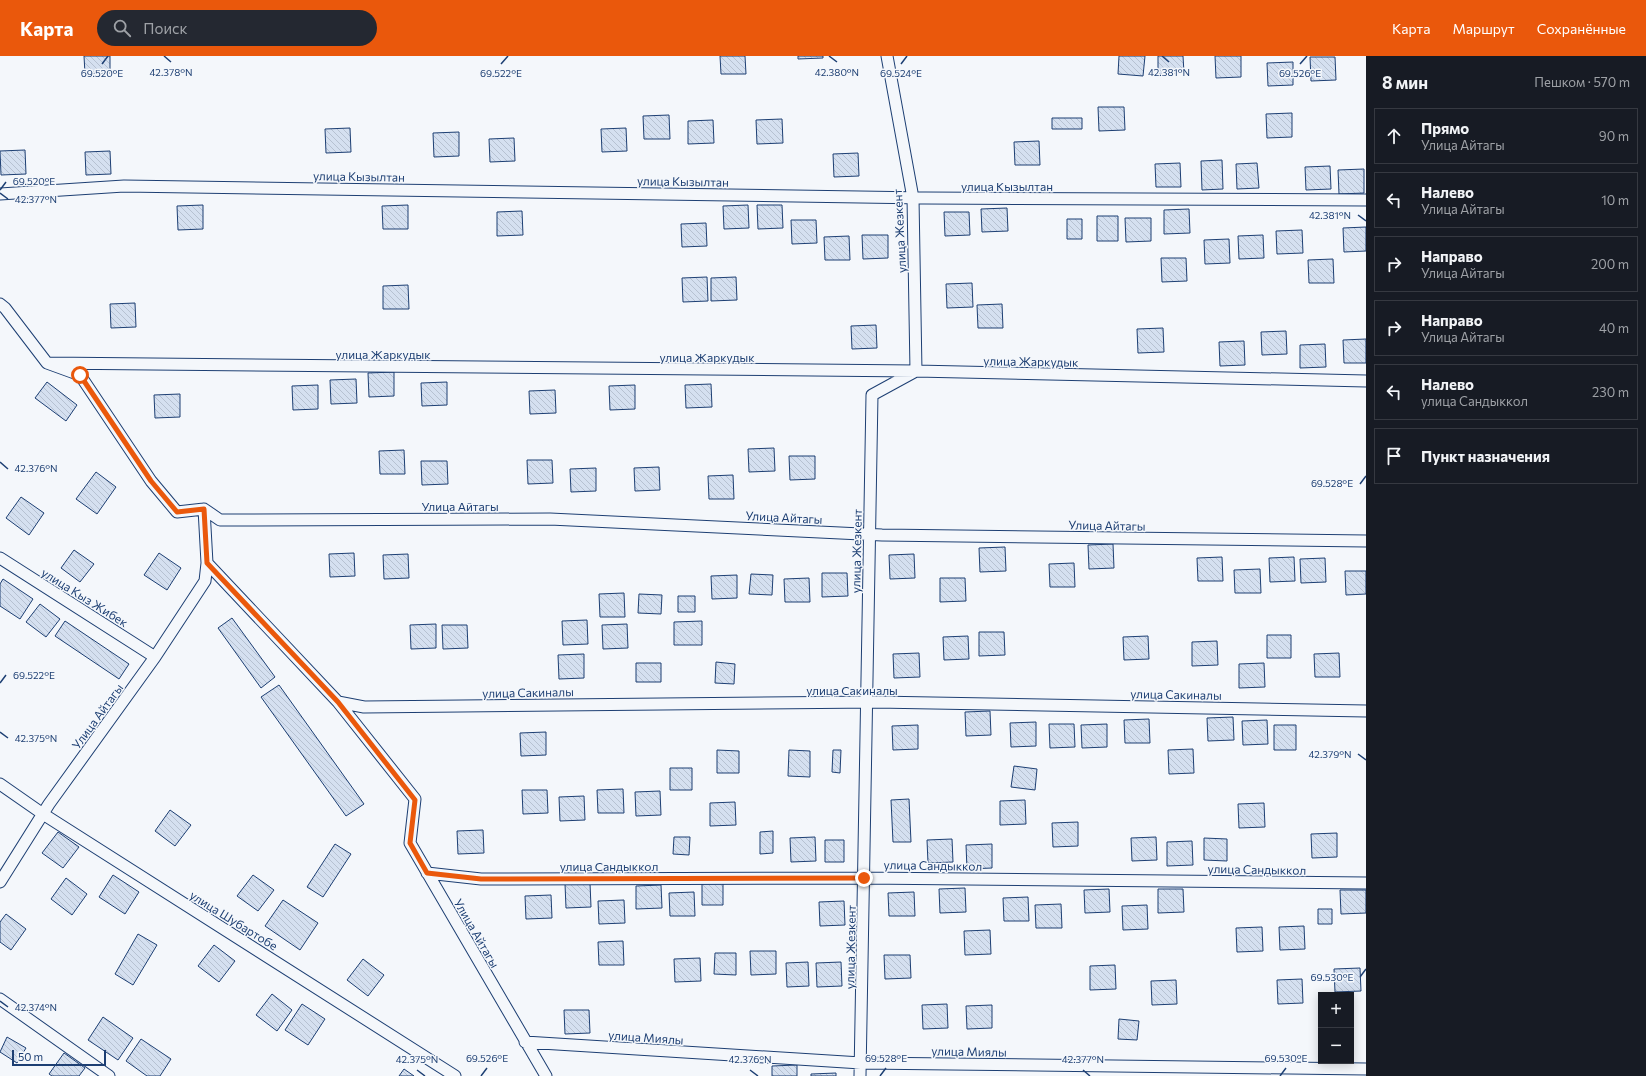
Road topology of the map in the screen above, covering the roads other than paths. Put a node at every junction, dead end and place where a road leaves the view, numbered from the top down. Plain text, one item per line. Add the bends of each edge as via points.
1 (887, 56) edge
2 (0, 194) edge
3 (913, 198) junction
4 (1366, 200) edge
5 (0, 304) edge
6 (47, 363) junction
7 (916, 371) junction
8 (1366, 380) edge
9 (204, 509) junction
10 (870, 534) junction
11 (1366, 541) edge
12 (0, 558) edge
13 (207, 563) junction
14 (155, 657) junction
15 (338, 702) junction
16 (867, 702) junction
17 (1366, 711) edge
18 (0, 784) edge
19 (43, 814) junction
20 (427, 873) junction
21 (864, 878) junction
22 (0, 882) edge
23 (1366, 883) edge
24 (0, 999) edge
25 (525, 1042) junction
26 (861, 1063) junction
27 (1366, 1069) edge
28 (109, 1076) edge
29 (455, 1076) edge
30 (546, 1076) edge
31 (860, 1076) edge

1 - 3 street, улица Жезкент
2 - 3 street, улица Кызылтан via 124,186
3 - 4 street, улица Кызылтан
3 - 7 street, улица Жезкент
5 - 6 street
6 - 7 street, улица Жаркудык
6 - 9 street via 80,375 151,481 177,512
7 - 8 street, улица Жаркудык
7 - 10 street, улица Жезкент via 872,395
9 - 10 street, Улица Айтагы via 220,520 550,519
9 - 13 street, Улица Айтагы
10 - 11 street, Улица Айтагы
10 - 16 street, улица Жезкент
12 - 14 street, улица Кыз Жибек
13 - 14 street, Улица Айтагы via 205,581
13 - 15 street, Улица Айтагы
14 - 19 street, Улица Айтагы
15 - 16 street, улица Сакиналы via 364,707
15 - 20 street, Улица Айтагы via 415,800 410,843
16 - 17 street, улица Сакиналы
16 - 21 street, улица Жезкент
18 - 19 street, улица Шубартобе
19 - 22 street, Улица Айтагы
19 - 29 street, улица Шубартобе
20 - 21 street, улица Сандыккол via 481,879
20 - 25 street, Улица Айтагы
21 - 23 street, улица Сандыккол
21 - 26 street, улица Жезкент
24 - 28 street
25 - 26 street, улица Миялы
25 - 30 street, Улица Айтагы
26 - 27 street, улица Миялы
26 - 31 street, улица Жезкент

